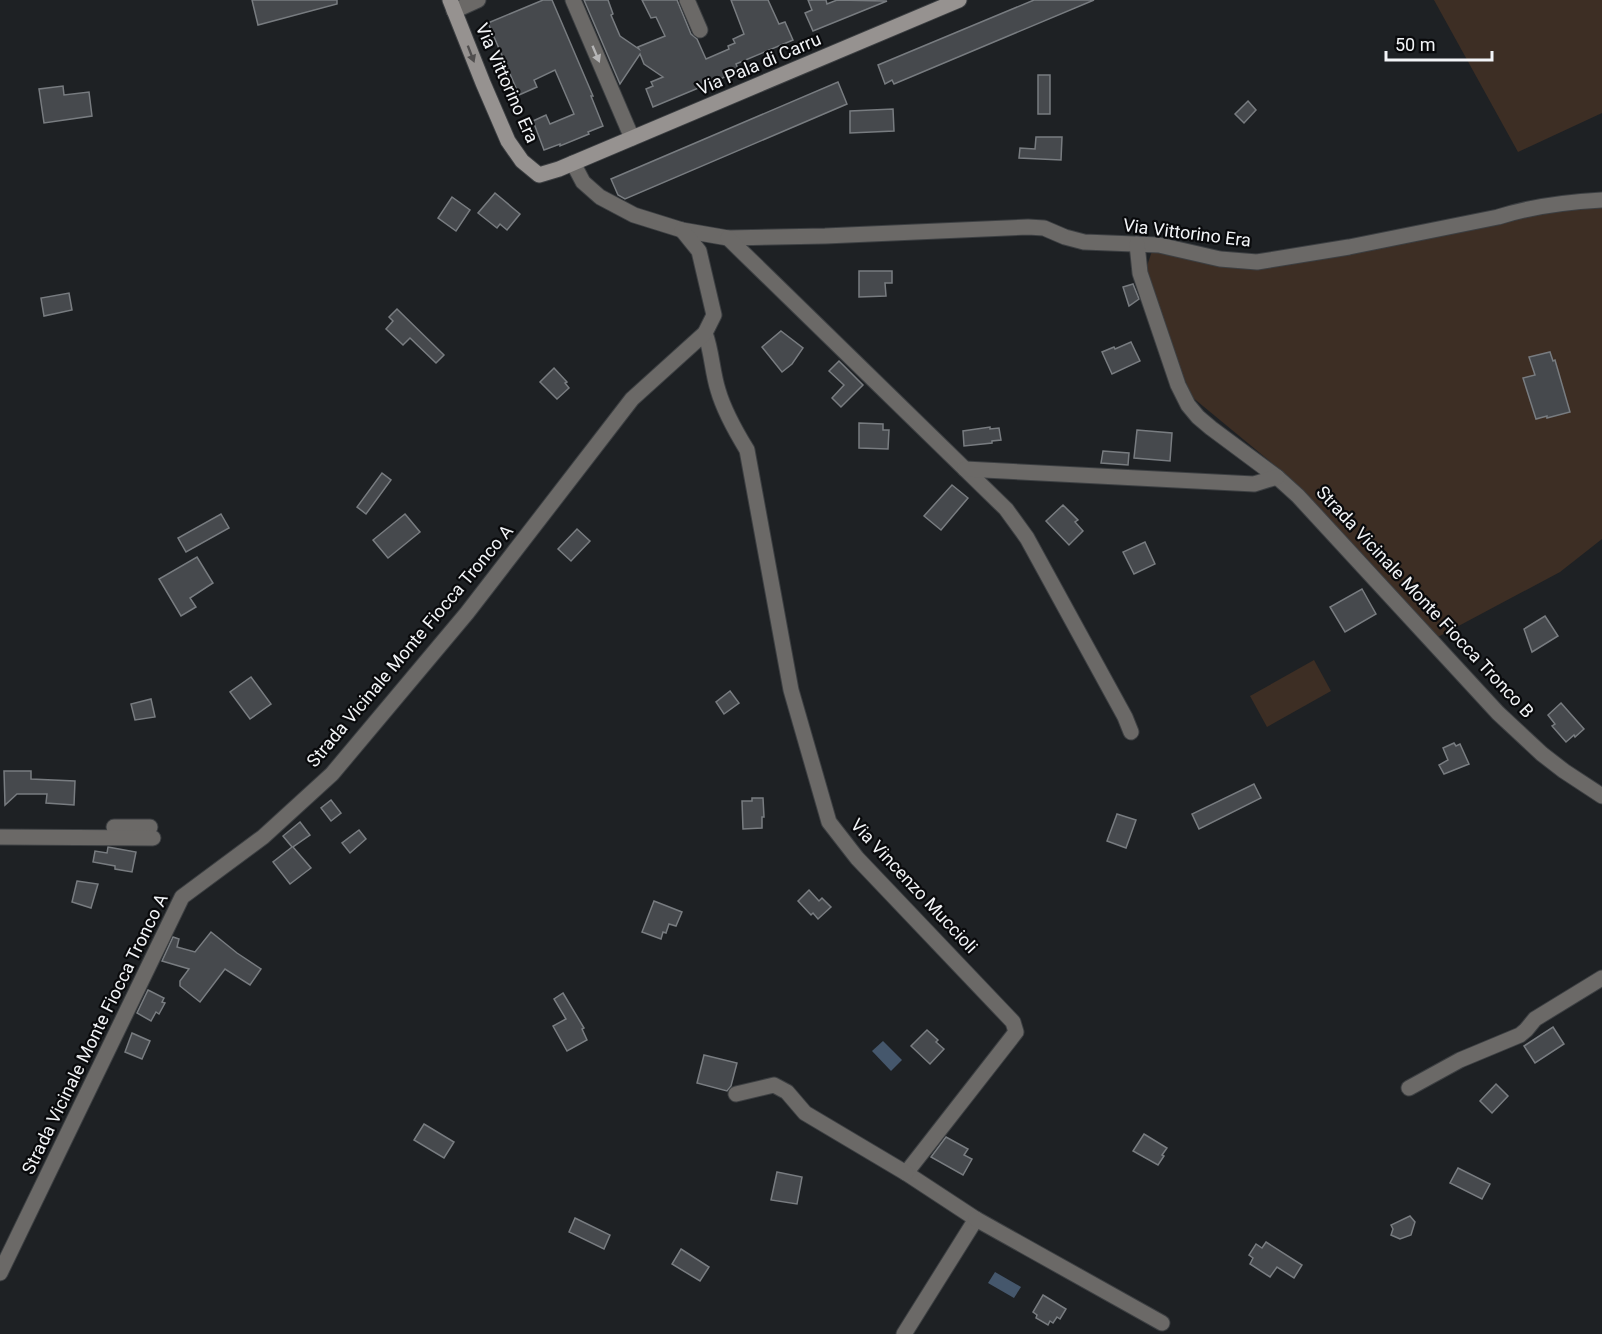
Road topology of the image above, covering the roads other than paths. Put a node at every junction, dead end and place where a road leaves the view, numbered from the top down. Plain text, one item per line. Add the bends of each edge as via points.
1 (478, 0) edge
2 (573, 0) edge
3 (687, 0) edge
4 (959, 0) edge
5 (452, 5) edge
6 (935, 5) edge
7 (700, 30) dead end
8 (632, 138) junction
9 (573, 163) junction
10 (1602, 200) edge
11 (682, 230) junction
12 (728, 238) junction
13 (1137, 244) junction
14 (705, 333) junction
15 (965, 469) junction
16 (1277, 477) junction
17 (1131, 732) dead end
18 (1602, 796) edge
19 (0, 827) edge
20 (0, 837) edge
21 (1602, 978) edge
22 (1409, 1088) dead end
23 (736, 1094) dead end
24 (906, 1173) junction
25 (976, 1219) junction
26 (0, 1273) edge
27 (1162, 1323) dead end
28 (904, 1334) edge

1 - 5 street
2 -> 8 street
3 - 7 street
4 - 6 street, Via Pala di Carru
5 -> 9 street, Via Vittorino Era via 508,141 522,161 539,175
6 - 8 street, Via Pala di Carru
8 - 9 street, Via Pala di Carru
9 - 11 street, Via Vittorino Era via 583,182 600,197 634,215
10 - 13 street, Via Vittorino Era via 1521,209 1361,245 1257,262
11 - 12 street, Via Vittorino Era
11 - 14 street via 699,251 712,304 714,315
12 - 13 street, Via Vittorino Era via 1028,227 1044,228 1084,242
12 - 15 street
13 - 16 street, Strada Vicinale Monte Fiocca Tronco B via 1140,273 1188,405 1211,428
14 - 24 street, Via Vincenzo Muccioli via 718,390 747,450 791,690 829,822 857,858 1015,1027 1016,1032
14 - 26 street, Strada Vicinale Monte Fiocca Tronco A via 632,399 467,613 332,774 263,837 182,897
15 - 16 street via 1254,484
15 - 17 street via 1006,510 1027,538
16 - 18 street, Strada Vicinale Monte Fiocca Tronco B via 1298,495 1498,713 1542,754
19 - 20 street via 151,832
21 - 22 street via 1535,1019 1520,1035 1460,1060
23 - 24 street via 774,1085 787,1092 805,1113
24 - 25 street
25 - 27 street
25 - 28 street

